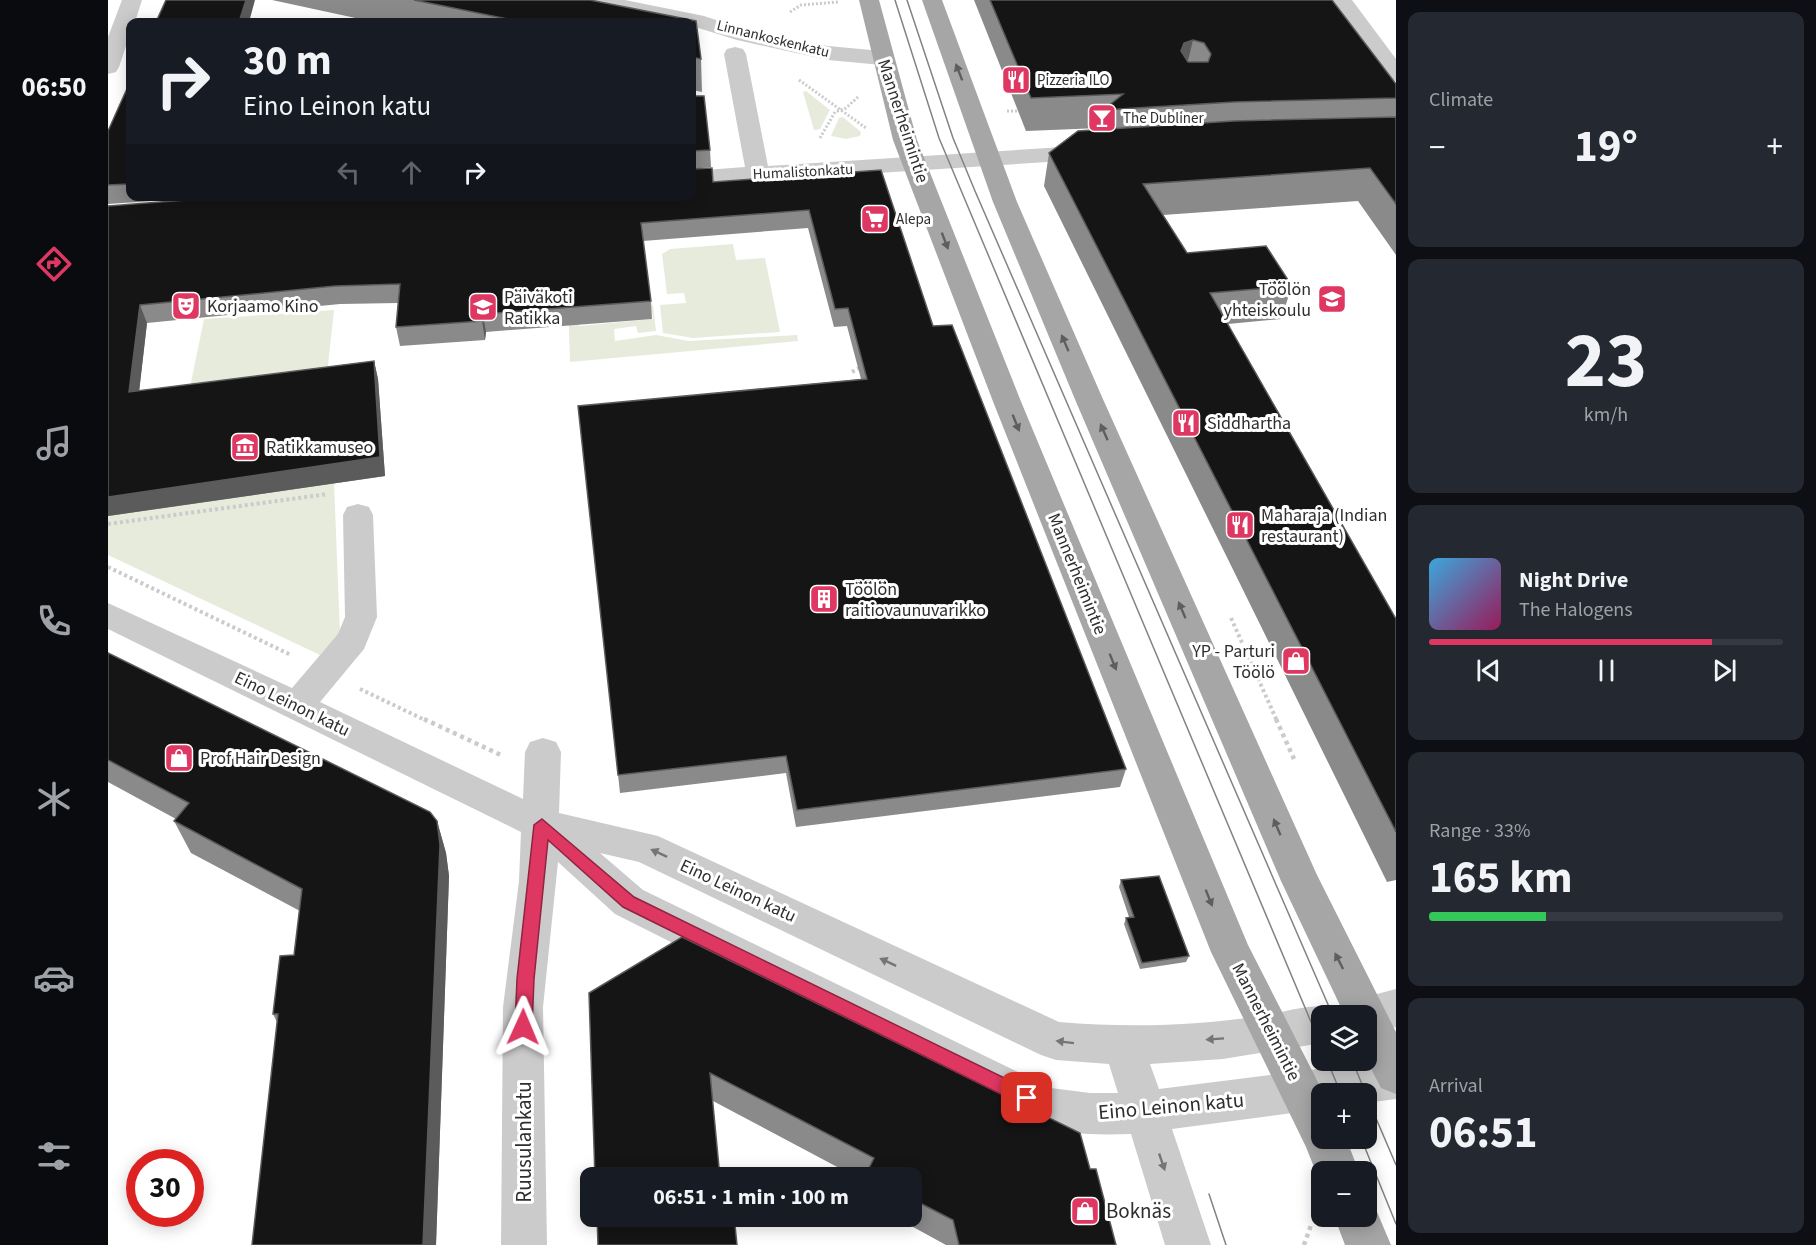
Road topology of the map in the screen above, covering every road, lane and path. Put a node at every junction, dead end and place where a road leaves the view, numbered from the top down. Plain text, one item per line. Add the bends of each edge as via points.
1 (132, 0) edge
2 (594, 0) edge
3 (800, 0) edge
4 (869, 0) edge
5 (932, 0) edge
6 (1205, 0) edge
7 (1340, 0) edge
8 (843, 1) edge
9 (801, 5) junction
10 (790, 12) dead end
11 (684, 18) edge
12 (696, 20) edge
13 (735, 54) dead end
14 (882, 58) junction
15 (108, 67) edge
16 (1396, 74) edge
17 (795, 76) dead end
18 (859, 96) dead end
19 (840, 110) junction
20 (1006, 111) dead end
21 (1018, 111) edge
22 (866, 128) dead end
23 (819, 140) dead end
24 (1119, 150) edge
25 (991, 160) junction
26 (915, 165) junction
27 (759, 174) junction
28 (696, 178) edge
29 (871, 362) edge
30 (852, 372) dead end
31 (332, 494) dead end
32 (358, 515) dead end
33 (108, 524) edge
34 (108, 615) edge
35 (297, 706) junction
36 (543, 752) dead end
37 (542, 825) junction
38 (1365, 1005) edge
39 (1311, 1026) edge
40 (1377, 1030) edge
41 (1273, 1035) junction
42 (1124, 1047) junction
43 (1396, 1074) edge
44 (1396, 1078) edge
45 (1302, 1092) junction
46 (1145, 1111) junction
47 (1311, 1111) edge
48 (1361, 1227) edge
49 (524, 1245) edge
50 (1188, 1245) edge
51 (1368, 1245) edge

1 - 15 street
2 - 11 street, Linnankoskenkatu
3 - 9 path
4 - 14 main road, Mannerheimintie
25 -> 5 main road
6 - 7 street via 1208,6
7 - 16 street
8 - 9 path
9 - 10 path
12 - 14 street, Linnankoskenkatu via 828,53
13 - 27 street
14 - 26 main road, Mannerheimintie
17 - 19 path
18 - 19 path
19 - 22 path
19 - 23 path
20 - 21 path
24 - 25 street, Humalistonkatu
25 - 26 street, Humalistonkatu
38 -> 25 main road via 1300,881 1088,397
26 - 27 street, Humalistonkatu
26 -> 41 main road, Mannerheimintie via 1231,952
27 - 28 street, Humalistonkatu
29 - 30 path
31 - 33 path
32 - 35 street via 361,617 352,640
34 - 35 street, Eino Leinon katu
35 - 37 street, Eino Leinon katu
36 - 37 street, Ruusulankatu
42 -> 37 street, Eino Leinon katu via 1056,1041 645,847
37 - 46 street, Eino Leinon katu via 629,902 1047,1108 1090,1114
37 - 49 street, Ruusulankatu via 523,1007
39 - 41 street, Eino Leinon katu
40 - 43 main road
41 -> 42 street, Eino Leinon katu
41 - 45 main road, Mannerheimintie
42 - 46 street
44 - 45 street, Eino Leinon katu
45 - 46 street, Eino Leinon katu
45 - 47 main road, Mannerheimintie
46 -> 50 street
48 - 51 main road

